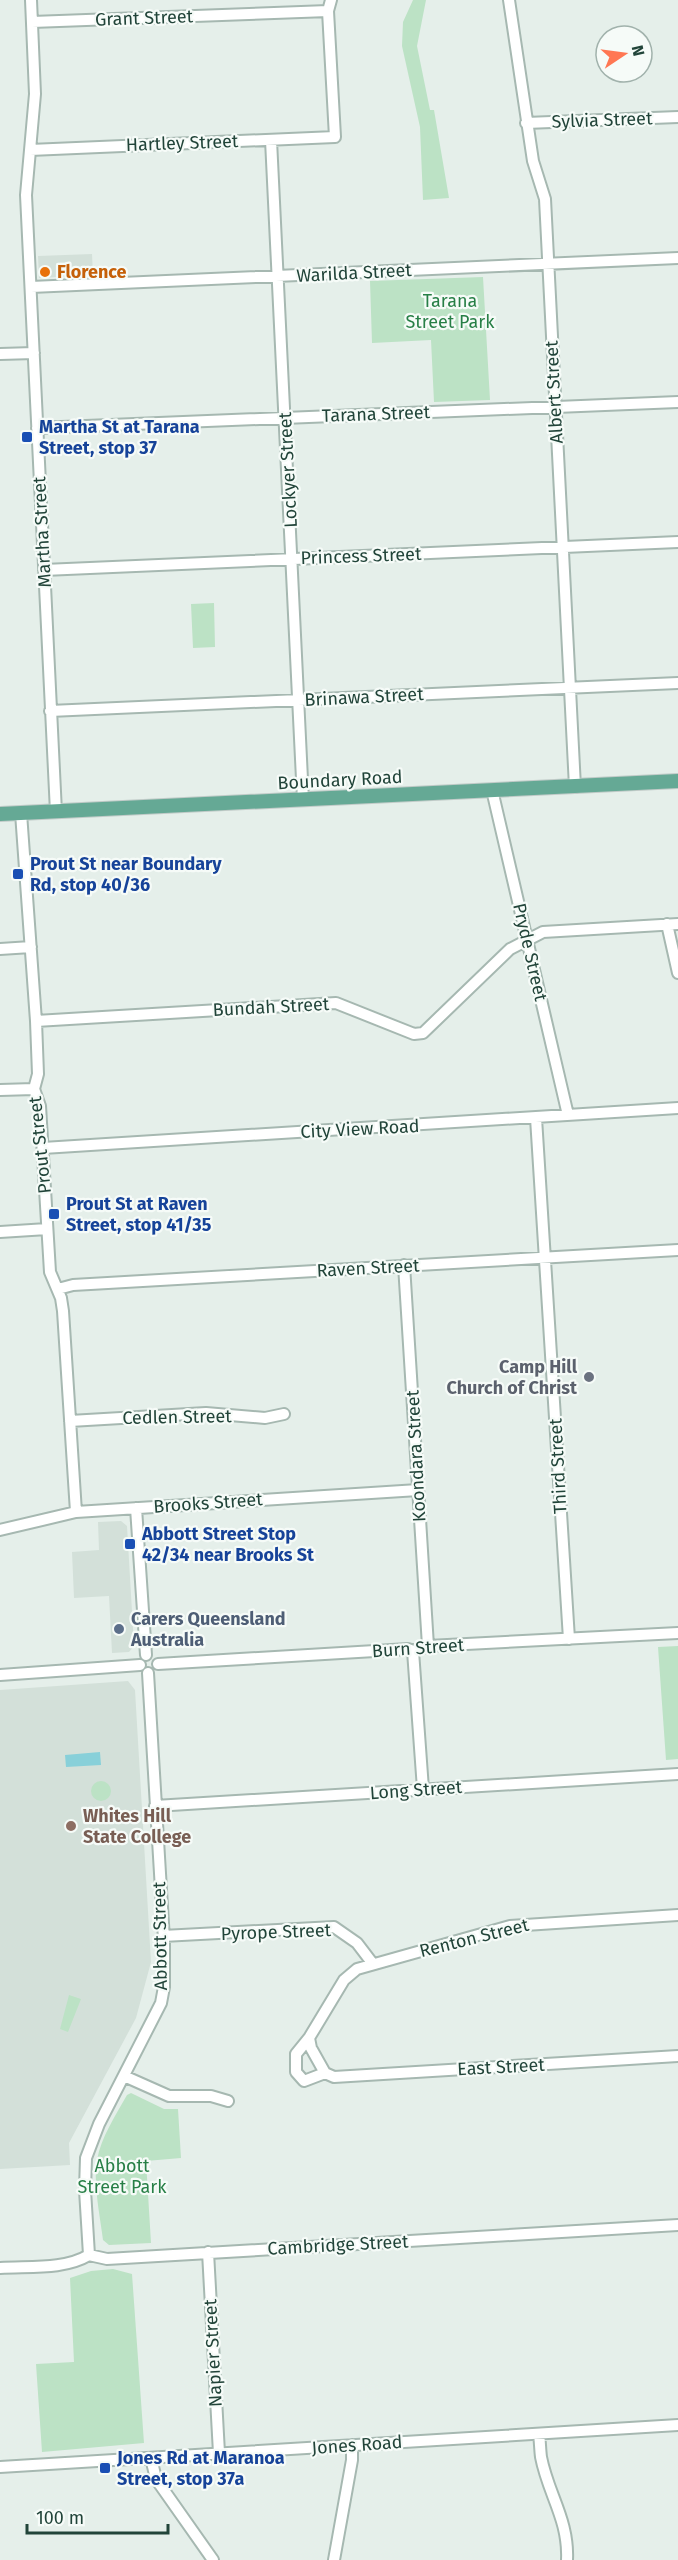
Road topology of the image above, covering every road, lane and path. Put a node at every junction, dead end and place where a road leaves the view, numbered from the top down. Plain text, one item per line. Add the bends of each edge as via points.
1 (31, 0) edge
2 (508, 0) edge
3 (329, 5) edge
4 (32, 22) junction
5 (678, 117) edge
6 (526, 123) junction
7 (271, 140) junction
8 (30, 150) junction
9 (678, 258) edge
10 (547, 264) junction
11 (277, 277) junction
12 (31, 287) junction
13 (34, 353) junction
14 (0, 354) edge
15 (678, 402) edge
16 (555, 407) junction
17 (285, 417) junction
18 (37, 428) junction
19 (678, 542) edge
20 (562, 548) junction
21 (292, 559) junction
22 (44, 570) junction
23 (678, 683) edge
24 (569, 688) junction
25 (299, 700) junction
26 (50, 711) junction
27 (678, 781) edge
28 (574, 787) junction
29 (492, 790) junction
30 (303, 800) junction
31 (56, 812) junction
32 (21, 813) junction
33 (2, 814) edge
34 (672, 924) edge
35 (527, 940) junction
36 (31, 947) junction
37 (0, 949) edge
38 (678, 973) edge
39 (36, 1021) junction
40 (34, 1089) junction
41 (0, 1090) edge
42 (678, 1108) edge
43 (568, 1115) junction
44 (537, 1118) junction
45 (43, 1148) junction
46 (47, 1229) junction
47 (0, 1232) edge
48 (678, 1250) edge
49 (545, 1258) junction
50 (404, 1265) junction
51 (58, 1289) junction
52 (284, 1414) dead end
53 (70, 1421) junction
54 (418, 1490) junction
55 (136, 1508) junction
56 (76, 1512) junction
57 (0, 1530) edge
58 (678, 1633) edge
59 (569, 1639) junction
60 (428, 1646) junction
61 (413, 1651) junction
62 (145, 1665) junction
63 (0, 1675) edge
64 (678, 1774) edge
65 (423, 1789) junction
66 (154, 1806) junction
67 (678, 1915) edge
68 (164, 1936) junction
69 (373, 1964) junction
70 (309, 2038) junction
71 (678, 2056) edge
72 (325, 2073) junction
73 (124, 2076) junction
74 (228, 2101) dead end
75 (678, 2225) edge
76 (208, 2252) junction
77 (89, 2255) junction
78 (0, 2268) edge
79 (678, 2425) edge
80 (539, 2434) junction
81 (352, 2445) junction
82 (219, 2454) junction
83 (151, 2458) junction
84 (0, 2467) edge
85 (213, 2560) edge
86 (334, 2560) edge
87 (567, 2560) edge

1 - 4 street, Martha Street
2 - 6 street, Albert Street
3 - 4 street, Grant Street
3 - 7 street, Hartley Street via 335,136
4 - 8 street, Martha Street via 35,94
5 - 6 street, Sylvia Street
6 - 10 street, Albert Street via 544,199
7 - 8 street, Hartley Street
7 - 11 street, Lockyer Street
8 - 12 street, Martha Street via 26,195
9 - 10 street, Warilda Street
10 - 11 street, Warilda Street
10 - 16 street, Albert Street
11 - 12 street, Warilda Street
11 - 17 street, Lockyer Street
12 - 13 street, Martha Street
13 - 14 street
13 - 18 street, Martha Street
15 - 16 street, Tarana Street
16 - 17 street, Tarana Street
16 - 20 street, Albert Street
17 - 18 street, Tarana Street
17 - 21 street, Lockyer Street
18 - 22 street, Martha Street
19 - 20 street, Princess Street
20 - 21 street, Princess Street
20 - 24 street, Albert Street
21 - 22 street, Princess Street
21 - 25 street, Lockyer Street
22 - 26 street, Martha Street
23 - 24 street, Brinawa Street
24 - 25 street, Brinawa Street
24 - 28 street, Albert Street
25 - 26 street, Brinawa Street
25 - 30 street, Lockyer Street
26 - 31 street, Martha Street
27 - 28 main road, Boundary Road
28 - 29 main road, Boundary Road
29 - 30 main road, Boundary Road
29 - 35 street, Pryde Street
30 - 31 main road, Boundary Road
31 - 32 main road, Boundary Road
32 - 33 main road, Boundary Road
32 - 36 street, Prout Street
34 - 35 street, Bundah Street via 543,932
34 - 38 street
35 - 39 street, Bundah Street via 510,949 423,1034 414,1034 336,1003
35 - 43 street, Pryde Street
36 - 37 street
36 - 39 street, Prout Street
39 - 40 street, Prout Street via 38,1074
40 - 41 street
40 - 45 street, Prout Street via 40,1106
42 - 43 street, City View Road
43 - 44 street, City View Road
44 - 45 street, City View Road
44 - 49 street
45 - 46 street, Prout Street
46 - 47 street
46 - 51 street, Prout Street via 50,1272
48 - 49 street, Raven Street
49 - 50 street, Raven Street
49 - 59 street, Third Street
50 - 51 street, Raven Street
50 - 54 street, Koondara Street
51 - 53 street, Prout Street
52 - 53 street, Cedlen Street via 265,1418 206,1413
53 - 56 street, Prout Street
54 - 55 street, Brooks Street
54 - 60 street, Koondara Street
55 - 56 street, Brooks Street
55 - 62 street, Abbott Street
56 - 57 street, Brooks Street
58 - 59 street, Burn Street
59 - 60 street, Burn Street
60 - 61 street, Burn Street
61 - 62 street, Burn Street via 158,1664 154,1656
61 - 65 street
62 - 63 street
62 - 66 street, Abbott Street
64 - 65 street, Long Street
65 - 66 street, Long Street
66 - 68 street, Abbott Street
67 - 69 street, Renton Street via 510,1926
68 - 69 street, Pyrope Street via 334,1927 357,1943
68 - 73 street, Abbott Street via 161,2003
69 - 70 street, Renton Street via 357,1969 344,1980
70 - 72 street via 310,2048
70 - 72 street, Renton Street via 296,2054 296,2072 304,2081
71 - 72 street, East Street via 334,2077
73 - 74 street via 169,2096 211,2096
73 - 77 street, Abbott Street via 95,2131 86,2158
75 - 76 street, Cambridge Street
76 - 77 street, Cambridge Street via 107,2259
76 - 82 street, Napier Street
77 - 78 street, Cambridge Street via 58,2265
79 - 80 street, Jones Road
80 - 81 street, Jones Road
80 - 87 street via 541,2458 563,2519
81 - 82 street, Jones Road
81 - 86 street
82 - 83 street, Jones Road
83 - 84 street, Jones Road
83 - 85 street via 156,2479

